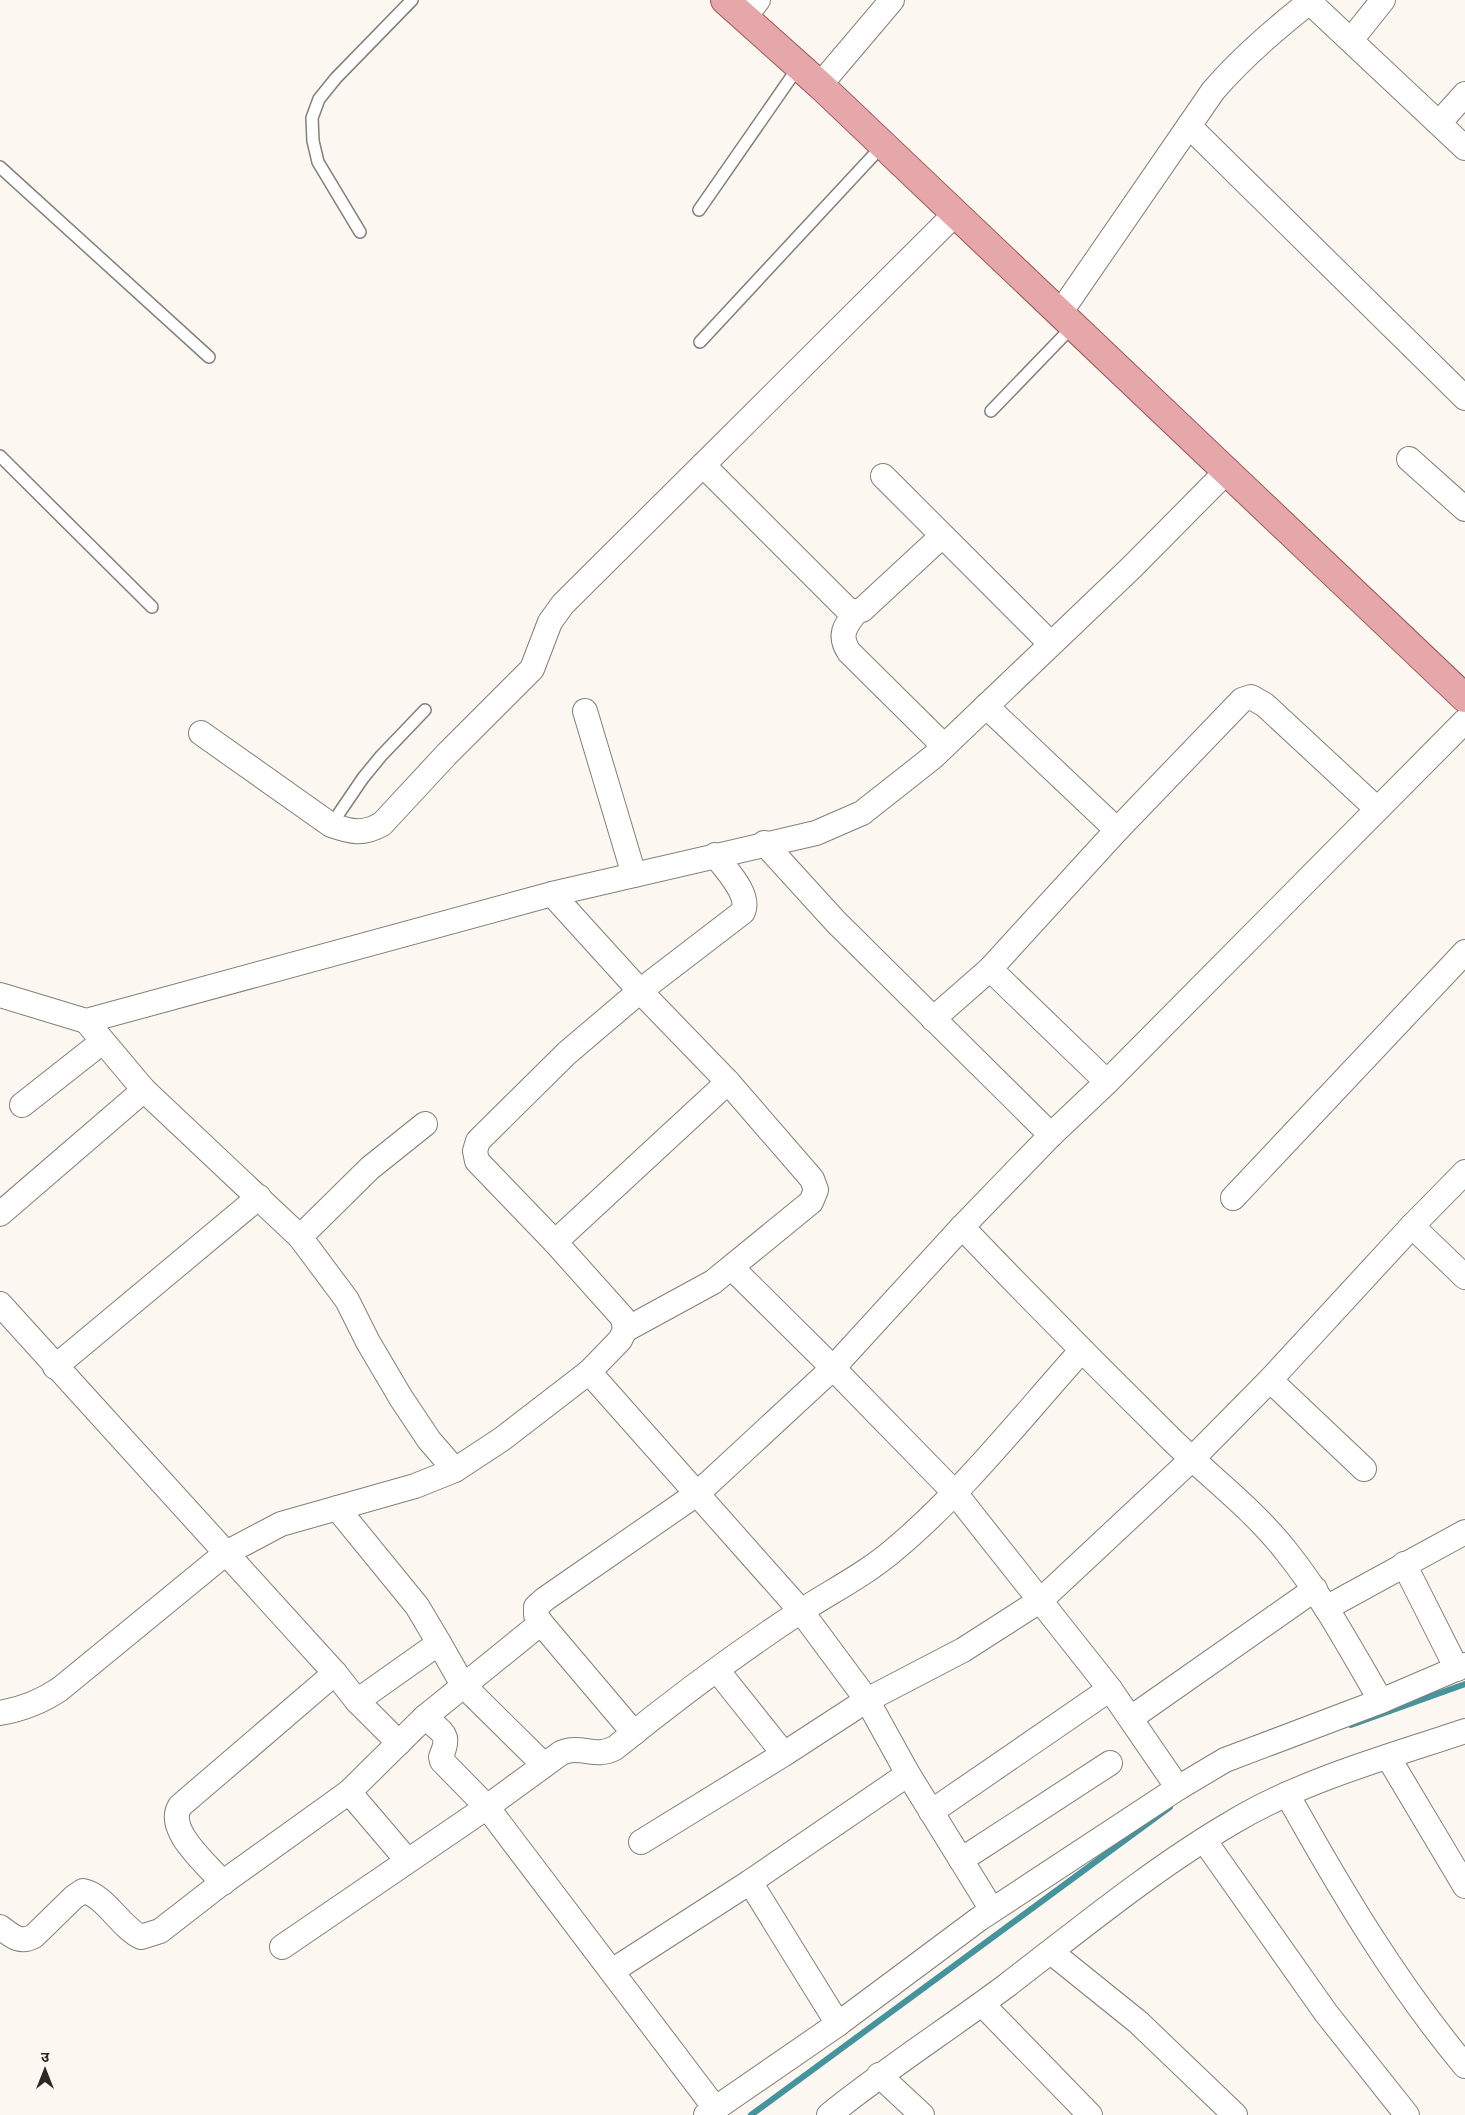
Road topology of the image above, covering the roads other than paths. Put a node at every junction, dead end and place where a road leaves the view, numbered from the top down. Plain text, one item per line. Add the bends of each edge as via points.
1 (412, 0) edge
2 (892, 0) edge
3 (1312, 0) edge
4 (1383, 0) edge
5 (742, 6) edge
6 (1351, 40) junction
7 (799, 66) junction
8 (820, 85) junction
9 (1465, 94) edge
10 (1439, 123) junction
11 (1189, 126) junction
12 (883, 145) junction
13 (1465, 148) edge
14 (0, 167) edge
15 (699, 210) dead end
16 (955, 214) junction
17 (360, 232) dead end
18 (1067, 320) junction
19 (700, 342) dead end
20 (209, 357) dead end
21 (1465, 398) edge
22 (991, 411) dead end
23 (0, 456) edge
24 (1409, 459) dead end
25 (703, 465) junction
26 (1227, 471) junction
27 (883, 476) dead end
28 (1465, 509) edge
29 (942, 536) junction
30 (152, 606) dead end
31 (856, 612) junction
32 (1050, 643) junction
33 (1465, 698) edge
34 (986, 706) junction
35 (425, 710) dead end
36 (585, 711) dead end
37 (1465, 721) edge
38 (201, 733) dead end
39 (944, 746) junction
40 (1377, 809) junction
41 (332, 825) junction
42 (1117, 830) junction
43 (764, 843) junction
44 (716, 855) junction
45 (634, 875) junction
46 (552, 894) junction
47 (1465, 952) edge
48 (990, 969) junction
49 (640, 991) junction
50 (0, 995) edge
51 (933, 1019) junction
52 (86, 1021) junction
53 (102, 1042) junction
54 (728, 1082) junction
55 (1107, 1082) junction
56 (144, 1090) junction
57 (22, 1105) dead end
58 (426, 1124) dead end
59 (1051, 1135) junction
60 (1465, 1172) edge
61 (259, 1196) junction
62 (1233, 1198) dead end
63 (0, 1214) edge
64 (1412, 1226) junction
65 (962, 1227) junction
66 (300, 1237) junction
67 (555, 1242) junction
68 (732, 1268) junction
69 (1465, 1277) edge
70 (0, 1304) edge
71 (625, 1330) junction
72 (1081, 1351) junction
73 (56, 1367) junction
74 (833, 1368) junction
75 (589, 1372) junction
76 (1270, 1380) junction
77 (1192, 1459) junction
78 (1364, 1469) dead end
79 (455, 1470) junction
80 (698, 1493) junction
81 (955, 1493) junction
82 (336, 1508) junction
83 (1465, 1532) edge
84 (226, 1553) junction
85 (1404, 1564) junction
86 (1320, 1599) junction
87 (1041, 1600) junction
88 (801, 1611) junction
89 (541, 1623) junction
90 (439, 1644) junction
91 (1461, 1667) edge
92 (717, 1670) junction
93 (335, 1673) junction
94 (463, 1685) junction
95 (1110, 1689) junction
96 (867, 1700) junction
97 (357, 1701) junction
98 (1381, 1701) junction
99 (0, 1713) edge
100 (426, 1717) junction
101 (1131, 1718) junction
102 (1465, 1731) edge
103 (634, 1732) junction
104 (399, 1743) junction
105 (784, 1754) junction
106 (1388, 1757) junction
107 (1110, 1763) dead end
108 (544, 1765) junction
109 (908, 1774) junction
110 (1178, 1788) junction
111 (349, 1792) junction
112 (1287, 1794) junction
113 (487, 1807) junction
114 (931, 1812) junction
115 (1204, 1840) junction
116 (641, 1842) dead end
117 (407, 1860) junction
118 (961, 1860) junction
119 (223, 1882) junction
120 (750, 1882) junction
121 (1465, 1886) edge
122 (992, 1910) junction
123 (0, 1927) edge
124 (282, 1947) dead end
125 (1051, 1952) junction
126 (612, 1971) junction
127 (982, 2004) junction
128 (838, 2024) junction
129 (1465, 2066) edge
130 (879, 2075) junction
131 (710, 2111) edge
132 (829, 2115) edge
133 (922, 2115) edge
134 (1090, 2115) edge
135 (1235, 2115) edge
136 (1407, 2115) edge

1 - 17 lane via 336,78 319,99 312,118 318,162
2 - 8 street
3 - 6 street via 1316,8
3 - 11 street via 1238,62
4 - 6 street
5 - 7 main road
6 - 10 street
7 - 8 main road
7 - 15 lane
8 - 12 main road
9 - 10 street
10 - 13 street
11 - 18 street
11 - 21 street
12 - 16 main road
12 - 19 lane
14 - 20 lane
16 - 18 main road
16 - 25 street
18 - 22 lane
18 - 26 main road
23 - 30 lane
24 - 28 street
25 - 31 street via 844,608
25 - 41 street via 564,604 550,622 532,669 382,824 370,831 354,832
26 - 32 street via 1132,567
26 - 33 main road
27 - 29 street
29 - 31 street
29 - 32 street
31 - 39 street via 845,627 844,644
32 - 34 street
34 - 39 street
34 - 42 street
35 - 41 lane via 369,770
36 - 45 street
37 - 40 street
38 - 41 street
39 - 43 street via 897,788 862,813 816,832
40 - 42 street via 1266,705 1251,697 1242,700
40 - 55 street
42 - 48 street
43 - 44 street
43 - 51 street via 836,922
44 - 45 street
44 - 49 street via 743,894 746,906 743,912
45 - 46 street
46 - 49 street
46 - 52 street
47 - 62 street
48 - 51 street
48 - 55 street
49 - 54 street
49 - 67 street via 567,1053 478,1141 474,1151 477,1161
50 - 52 street
51 - 59 street
52 - 53 street
53 - 56 street
53 - 57 street
54 - 67 street
54 - 68 street via 812,1179 816,1190 811,1202
55 - 59 street
56 - 61 street
56 - 63 street
58 - 66 street via 370,1168
59 - 65 street
60 - 64 street
61 - 66 street
61 - 73 street
64 - 69 street
64 - 76 street
65 - 72 street
65 - 74 street
66 - 79 street via 347,1300 401,1398 429,1440
67 - 71 street via 623,1318
68 - 71 street via 713,1282
68 - 74 street
70 - 73 street
71 - 75 street via 620,1340
72 - 77 street
72 - 81 street
73 - 84 street
74 - 80 street
74 - 81 street
75 - 79 street via 502,1439
75 - 80 street
76 - 77 street
76 - 78 street
77 - 86 street via 1251,1512 1285,1549
77 - 87 street
79 - 82 street via 415,1486
80 - 88 street
80 - 89 street via 545,1599 536,1607
81 - 87 street
81 - 88 street via 895,1549 856,1578
82 - 84 street via 281,1524
82 - 90 street via 417,1606
83 - 85 street
84 - 93 street
84 - 99 street via 60,1689 42,1701
85 - 86 street
85 - 91 street
86 - 98 street
86 - 101 street
87 - 95 street
87 - 96 street via 963,1650
88 - 92 street
88 - 96 street
89 - 94 street
89 - 103 street
90 - 94 street
90 - 97 street
91 - 98 street
92 - 103 street
92 - 105 street
93 - 97 street
93 - 119 street via 176,1811 179,1832
94 - 100 street
94 - 108 street
95 - 101 street
95 - 114 street
96 - 105 street
96 - 109 street
97 - 104 street
98 - 110 street via 1225,1760
100 - 104 street
100 - 113 street via 445,1738 442,1761
101 - 110 street
102 - 106 street
103 - 108 street via 605,1753 570,1749
104 - 111 street
105 - 116 street
106 - 112 street
106 - 121 street
107 - 118 street
108 - 113 street
109 - 114 street
109 - 120 street
110 - 122 street
111 - 117 street
111 - 119 street
112 - 115 street via 1233,1821
112 - 129 street via 1391,1969
113 - 117 street
113 - 126 street
114 - 118 street
115 - 125 street
115 - 136 street via 1326,2014
117 - 124 street
118 - 122 street
119 - 123 street via 150,1936 132,1933 97,1898 83,1891 27,1940 20,1940
120 - 126 street
120 - 128 street
122 - 128 street
125 - 127 street
125 - 135 street via 1138,2022
126 - 131 street
127 - 130 street
127 - 134 street
128 - 131 street
130 - 132 street
130 - 133 street

